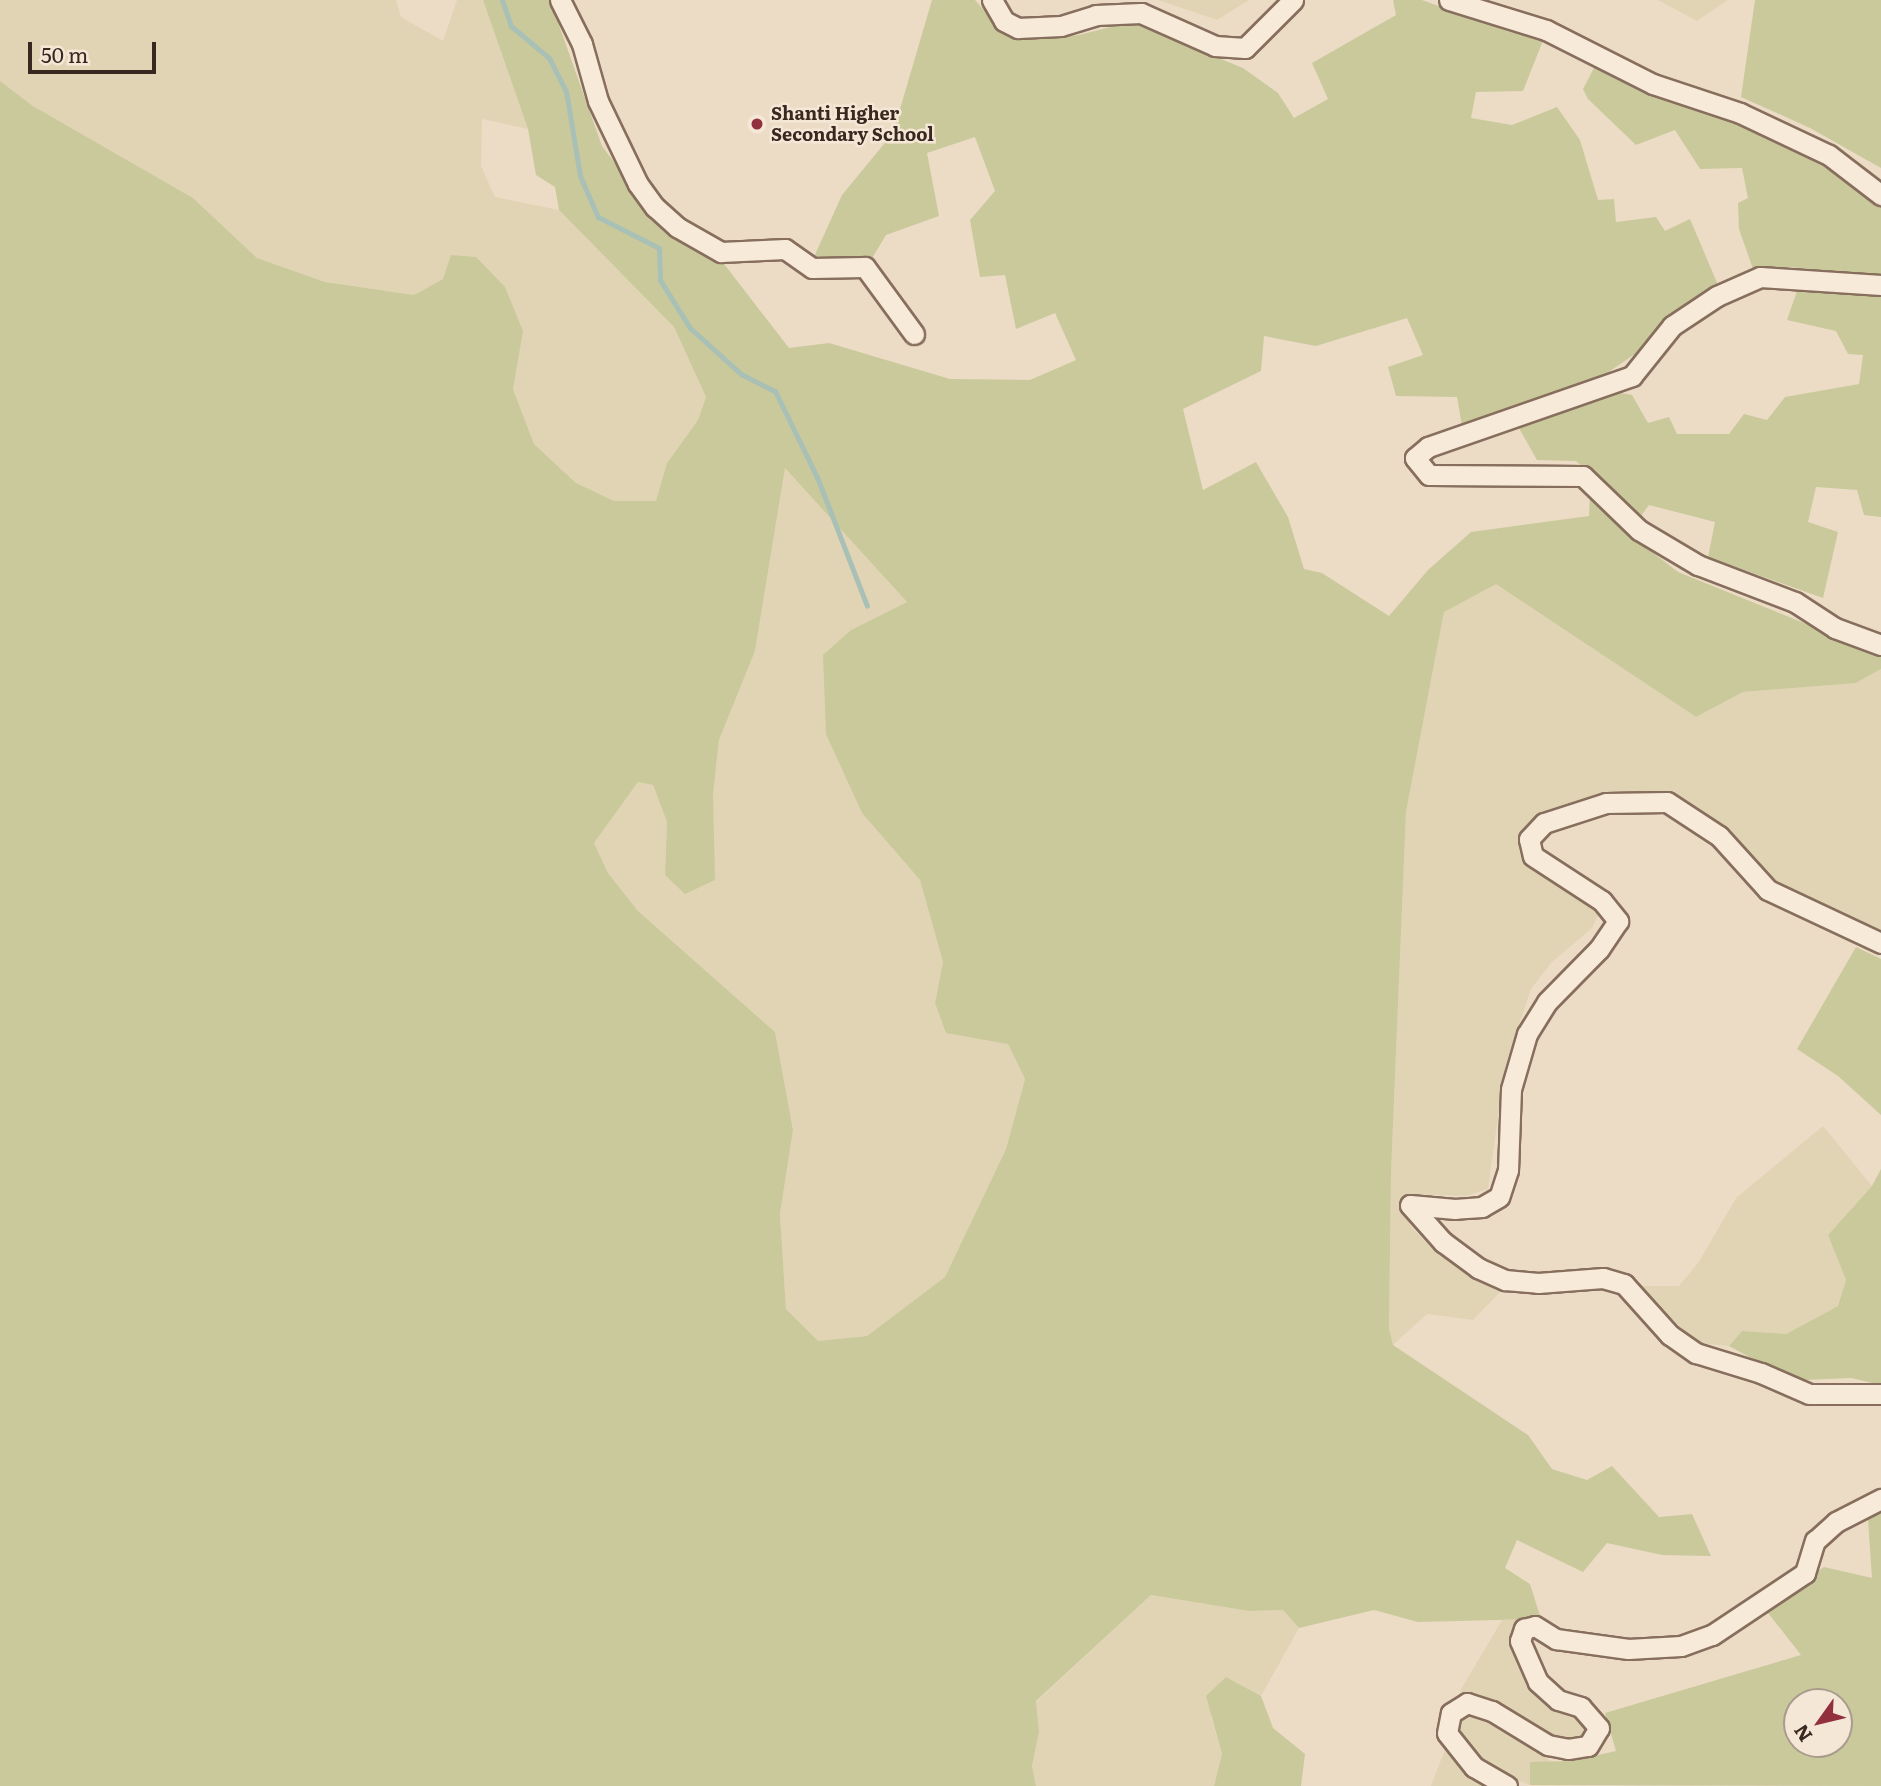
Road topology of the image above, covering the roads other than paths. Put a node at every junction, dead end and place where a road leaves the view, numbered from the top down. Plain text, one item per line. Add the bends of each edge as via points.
1 (560, 0) edge
2 (992, 0) edge
3 (1293, 0) edge
4 (1448, 0) edge
5 (1881, 195) edge
6 (1881, 285) edge
7 (915, 334) dead end
8 (1881, 645) edge
9 (1881, 943) edge
10 (1881, 1394) edge
11 (1881, 1499) edge
12 (1507, 1786) edge

1 - 7 street via 582,44 598,101 638,184 655,207 677,227 721,252 786,249 812,268 865,267
2 - 3 street via 1004,21 1018,28 1141,13 1215,46 1245,48
4 - 5 street via 1546,30 1653,84 1740,113 1829,155
6 - 8 street via 1760,278 1717,296 1672,326 1632,376 1428,447 1415,458 1429,475 1583,476 1639,530 1698,565 1795,602 1835,628
9 - 10 street via 1768,890 1719,836 1667,802 1606,803 1544,823 1529,839 1533,856 1602,901 1618,921 1599,949 1547,1002 1527,1034 1511,1089 1508,1170 1499,1198 1482,1206 1455,1209 1410,1205 1443,1242 1478,1268 1505,1280 1538,1283 1603,1278 1624,1284 1670,1335 1696,1353 1809,1394
11 - 12 street via 1836,1522 1815,1541 1805,1573 1712,1634 1681,1646 1628,1649 1556,1639 1535,1626 1524,1629 1520,1641 1538,1682 1558,1700 1581,1707 1599,1728 1588,1746 1568,1749 1548,1745 1492,1711 1467,1703 1451,1713 1447,1733 1475,1766

